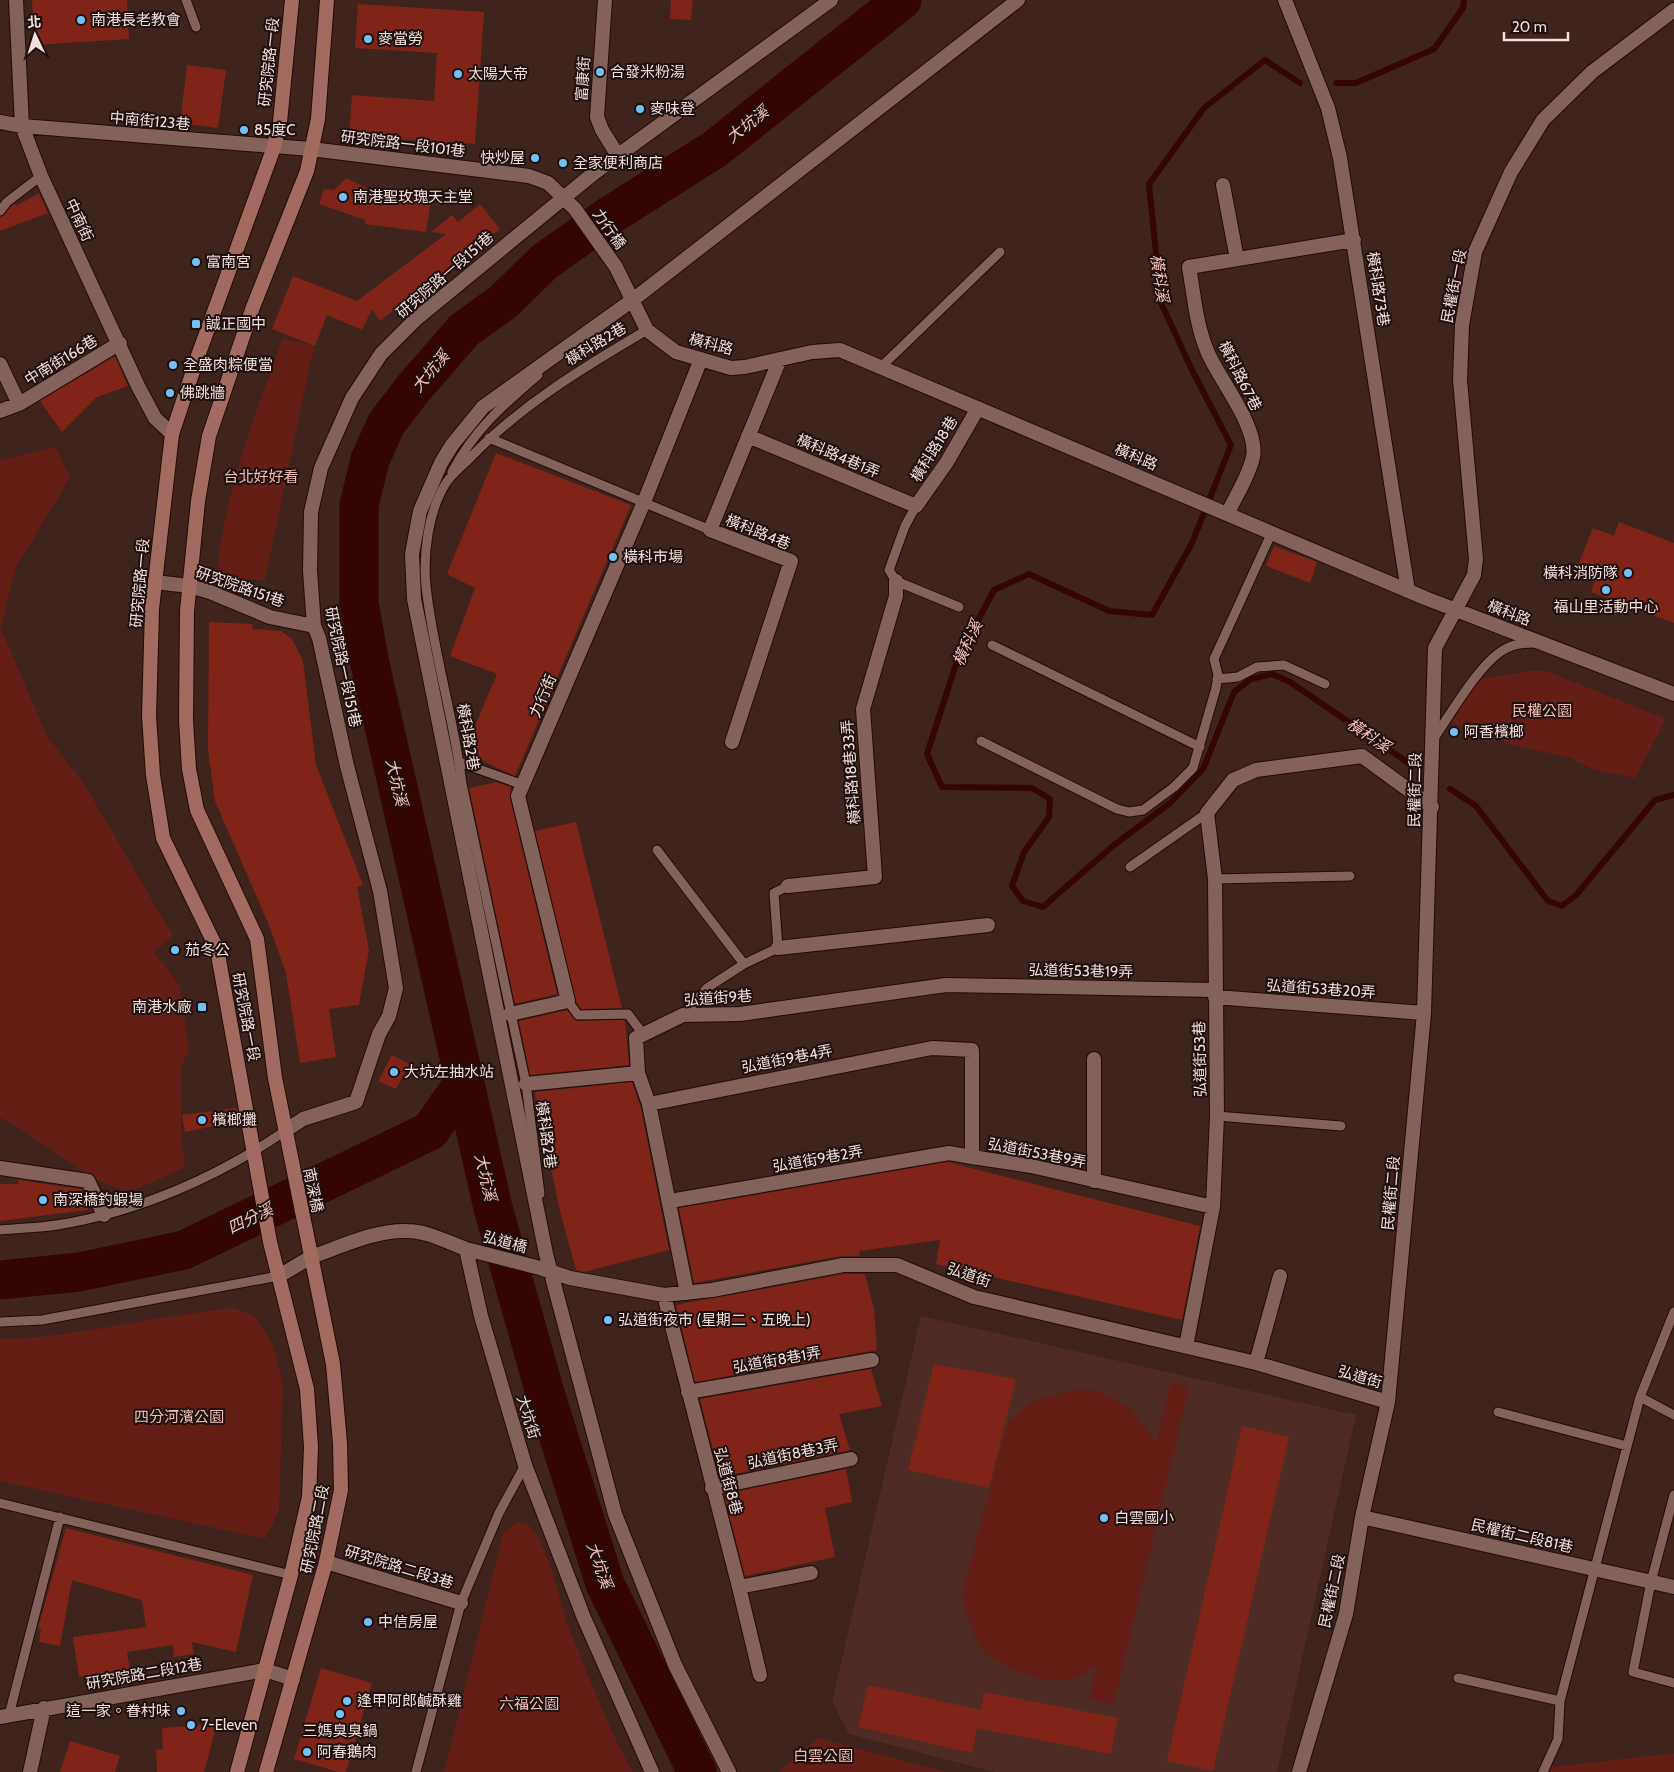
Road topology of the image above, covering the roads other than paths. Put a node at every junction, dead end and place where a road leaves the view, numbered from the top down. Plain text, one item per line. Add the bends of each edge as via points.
1 (16, 0) edge
2 (186, 0) edge
3 (292, 0) edge
4 (327, 0) edge
5 (605, 0) edge
6 (831, 0) edge
7 (1018, 0) edge
8 (1285, 0) edge
9 (1674, 10) edge
10 (196, 27) dead end
11 (0, 122) edge
12 (22, 126) junction
13 (274, 147) junction
14 (312, 149) junction
15 (617, 154) junction
16 (41, 176) junction
17 (1223, 185) dead end
18 (564, 196) junction
19 (575, 209) joint
20 (0, 211) edge
21 (1354, 240) junction
22 (1000, 252) dead end
23 (1237, 259) junction
24 (616, 267) joint
25 (634, 300) junction
26 (647, 330) junction
27 (120, 343) junction
28 (557, 355) junction
29 (701, 359) junction
30 (780, 359) junction
31 (0, 364) edge
32 (881, 367) junction
33 (19, 404) junction
34 (978, 408) junction
35 (0, 411) edge
36 (172, 434) junction
37 (748, 436) junction
38 (489, 438) junction
39 (447, 482) junction
40 (644, 502) junction
41 (916, 506) junction
42 (1224, 511) junction
43 (710, 530) junction
44 (1272, 532) junction
45 (896, 581) junction
46 (155, 582) junction
47 (189, 586) junction
48 (1408, 591) junction
49 (959, 607) dead end
50 (1454, 610) junction
51 (314, 626) junction
52 (1540, 642) junction
53 (992, 645) dead end
54 (1217, 679) junction
55 (1325, 684) dead end
56 (1674, 694) edge
57 (981, 741) dead end
58 (1432, 741) junction
59 (732, 742) dead end
60 (1200, 747) junction
61 (459, 762) junction
62 (523, 785) junction
63 (1432, 807) junction
64 (1207, 813) junction
65 (657, 850) dead end
66 (1130, 867) dead end
67 (1350, 876) dead end
68 (1216, 879) junction
69 (788, 886) joint
70 (988, 925) dead end
71 (778, 948) junction
72 (744, 964) junction
73 (946, 985) joint
74 (1215, 993) junction
75 (568, 1001) junction
76 (1424, 1013) junction
77 (510, 1014) junction
78 (683, 1015) junction
79 (643, 1034) junction
80 (932, 1048) joint
81 (1094, 1060) dead end
82 (638, 1073) junction
83 (526, 1084) junction
84 (649, 1104) junction
85 (1217, 1116) junction
86 (1341, 1126) dead end
87 (285, 1131) junction
88 (253, 1153) junction
89 (972, 1157) junction
90 (290, 1158) joint
91 (0, 1168) edge
92 (1094, 1181) junction
93 (670, 1201) junction
94 (1213, 1208) junction
95 (104, 1215) junction
96 (305, 1228) joint
97 (0, 1230) edge
98 (270, 1242) joint
99 (544, 1247) junction
100 (466, 1249) junction
101 (311, 1257) junction
102 (535, 1267) joint
103 (550, 1272) junction
104 (279, 1276) junction
105 (1280, 1276) dead end
106 (687, 1293) junction
107 (664, 1295) junction
108 (1674, 1312) edge
109 (0, 1322) edge
110 (1186, 1346) junction
111 (872, 1360) dead end
112 (1256, 1363) junction
113 (688, 1392) junction
114 (1640, 1397) junction
115 (1388, 1402) junction
116 (1498, 1412) dead end
117 (1674, 1415) edge
118 (1627, 1446) junction
119 (851, 1459) dead end
120 (526, 1466) junction
121 (712, 1488) junction
122 (1674, 1495) edge
123 (0, 1504) edge
124 (60, 1517) junction
125 (1362, 1517) junction
126 (326, 1562) junction
127 (1593, 1569) junction
128 (811, 1573) dead end
129 (292, 1575) junction
130 (1651, 1582) junction
131 (740, 1587) junction
132 (1674, 1587) edge
133 (461, 1603) junction
134 (265, 1670) junction
135 (760, 1675) dead end
136 (1458, 1678) dead end
137 (293, 1679) junction
138 (1674, 1683) edge
139 (1560, 1702) junction
140 (44, 1708) junction
141 (4, 1716) edge
142 (30, 1772) edge
143 (237, 1772) edge
144 (266, 1772) edge
145 (416, 1772) edge
146 (652, 1772) edge
147 (730, 1772) edge
148 (1298, 1772) edge
149 (1543, 1772) edge

1 - 12 street, 中南街
2 - 10 lane
3 - 13 main road, 研究院路一段 via 280,122
4 - 14 main road, 研究院路一段 via 318,119
5 - 15 street, 富康街 via 597,117
6 - 15 street
7 - 25 street
8 - 21 street, 橫科路73巷 via 1328,108
9 - 50 street, 民權街一段 via 1592,72 1543,120 1511,172 1475,252 1462,325 1460,380 1476,558 1474,575
11 - 12 street, 中南街123巷
12 - 13 street, 中南街123巷
12 - 16 street, 中南街
13 - 14 street, 研究院路一段101巷
13 - 36 main road, 研究院路一段
14 - 18 street, 研究院路一段101巷 via 529,176 548,183
14 - 47 main road, 研究院路一段 via 308,171 249,315 209,436
15 - 18 street, 研究院路一段151巷
16 - 20 lane
16 - 27 street, 中南街
17 - 23 street
18 - 19 street, 研究院路一段101巷
18 - 51 street, 研究院路一段151巷 via 416,319 381,354 352,398 321,468 311,512 310,571
19 - 24 street, 力行橋
21 - 23 street, 橫科路67巷
21 - 48 street, 橫科路73巷
22 - 32 lane
23 - 42 street, 橫科路67巷 via 1189,267 1198,322 1208,353 1236,401 1250,434 1253,456
24 - 25 street, 橫科路
25 - 26 street, 橫科路
25 - 28 street
26 - 29 street, 橫科路 via 676,352
26 - 38 lane, 橫科路2巷 via 572,374
27 - 33 street, 中南街166巷
27 - 36 street, 中南街 via 155,418
28 - 39 lane via 478,430
28 - 99 street via 483,407 452,445 420,511 412,554 414,599
29 - 30 street, 橫科路 via 731,368
29 - 40 street, 力行街
30 - 32 street, 橫科路 via 840,350
30 - 37 street, 橫科路4巷
31 - 33 street
32 - 34 street, 橫科路
33 - 35 street, 中南街166巷
34 - 41 street, 橫科路18巷 via 947,462
34 - 42 street, 橫科路
36 - 46 main road, 研究院路一段
37 - 41 street, 橫科路4巷1弄
37 - 43 street, 橫科路4巷
38 - 39 lane, 橫科路2巷
38 - 40 lane
39 - 61 lane, 橫科路2巷 via 434,512 425,568
40 - 43 lane
40 - 62 street, 力行街
41 - 45 lane via 889,570
42 - 44 street, 橫科路
43 - 59 street, 橫科路4巷 via 791,561
44 - 48 street, 橫科路
44 - 54 lane via 1214,659
45 - 49 lane
45 - 69 street, 橫科路18巷33弄 via 896,596 863,709 875,877
46 - 47 street, 研究院路151巷
46 - 88 main road, 研究院路一段 via 149,716 153,775 163,838 217,949
47 - 51 street, 研究院路151巷 via 270,617
47 - 87 main road, 研究院路一段 via 186,720 189,769 197,810 257,939
48 - 50 street, 橫科路
50 - 52 street, 橫科路
50 - 58 street, 民權街二段 via 1435,648
51 - 87 street, 研究院路一段151巷 via 380,891 396,988 389,1016 356,1102 303,1119
52 - 56 street, 橫科路
52 - 58 lane via 1506,648 1494,656
53 - 60 lane
54 - 55 lane via 1238,677 1257,667 1284,665
54 - 60 lane
57 - 60 lane via 1129,812 1143,810 1174,787 1193,768
58 - 63 street, 民權街二段
61 - 62 lane
61 - 77 lane, 橫科路2巷
62 - 75 street, 力行街 via 518,796
63 - 64 street via 1362,756 1256,770 1234,780
63 - 76 street, 民權街二段
64 - 66 lane
64 - 68 street, 弘道街53巷
65 - 72 lane
67 - 68 lane
68 - 74 street, 弘道街53巷
69 - 71 lane via 774,893
70 - 71 street
71 - 72 lane
72 - 78 lane via 707,988
73 - 74 street, 弘道街53巷19弄
73 - 78 street, 弘道街9巷 via 740,1014
74 - 76 street, 弘道街53巷20弄
74 - 85 street, 弘道街53巷
75 - 77 street
75 - 79 lane via 578,1015 628,1014
76 - 115 street, 民權街二段
77 - 83 lane, 橫科路2巷
78 - 79 street, 弘道街9巷
79 - 82 street via 636,1038
80 - 84 street, 弘道街9巷4弄
80 - 89 street, 弘道街53巷9弄 via 972,1050
81 - 92 street, 弘道街53巷9弄
82 - 83 street
82 - 84 street
83 - 99 lane, 橫科路2巷
84 - 93 street
85 - 86 lane
85 - 94 street, 弘道街53巷
87 - 88 lane
87 - 90 main road, 研究院路一段
88 - 95 lane via 194,1183
88 - 98 main road, 研究院路一段
89 - 92 street, 弘道街53巷9弄 via 1031,1166
89 - 93 street, 弘道街9巷2弄 via 949,1153
90 - 96 main road, 南深橋
91 - 95 street via 88,1181
92 - 94 street, 弘道街53巷9弄
93 - 106 street
94 - 110 street, 弘道街53巷
95 - 97 lane via 56,1226
96 - 101 main road, 研究院路二段
98 - 104 main road, 研究院路二段
99 - 103 street
100 - 101 street via 407,1231 374,1236
100 - 102 street, 弘道橋
100 - 120 street, 大坑街 via 481,1316
101 - 104 street
101 - 126 main road, 研究院路二段 via 333,1364 340,1443 342,1490
102 - 103 street, 弘道街
103 - 107 street, 弘道街
103 - 147 street via 615,1514 675,1665
104 - 109 lane via 42,1320
104 - 129 main road, 研究院路二段 via 307,1389 311,1447 309,1497
105 - 112 street
106 - 107 street, 弘道街
106 - 110 street, 弘道街 via 843,1265 896,1265 974,1297
107 - 113 street, 弘道街8巷
108 - 114 lane
110 - 112 street, 弘道街
111 - 113 street, 弘道街8巷1弄
112 - 115 street, 弘道街
113 - 121 street, 弘道街8巷
114 - 117 lane
114 - 118 lane
115 - 125 street, 民權街二段
116 - 118 lane
118 - 127 lane
119 - 121 street, 弘道街8巷3弄
120 - 133 lane via 499,1513
120 - 146 street, 大坑街 via 584,1618
121 - 131 street, 弘道街8巷
122 - 130 lane
123 - 124 lane
124 - 129 lane
124 - 141 lane
125 - 127 street, 民權街二段81巷
125 - 148 street, 民權街二段 via 1346,1614
126 - 133 street, 研究院路二段3巷
126 - 137 main road, 研究院路二段
127 - 130 street, 民權街二段81巷
127 - 139 lane
128 - 131 street
129 - 134 main road, 研究院路二段
130 - 132 street, 民權街二段81巷
130 - 138 lane via 1633,1672
131 - 135 street, 弘道街8巷
133 - 145 lane
134 - 137 street, 研究院路二段12巷
134 - 140 street, 研究院路二段12巷
134 - 143 main road, 研究院路二段
136 - 139 lane
137 - 144 main road, 研究院路二段
139 - 149 lane via 1558,1739
140 - 141 street, 研究院路二段12巷
140 - 142 street

